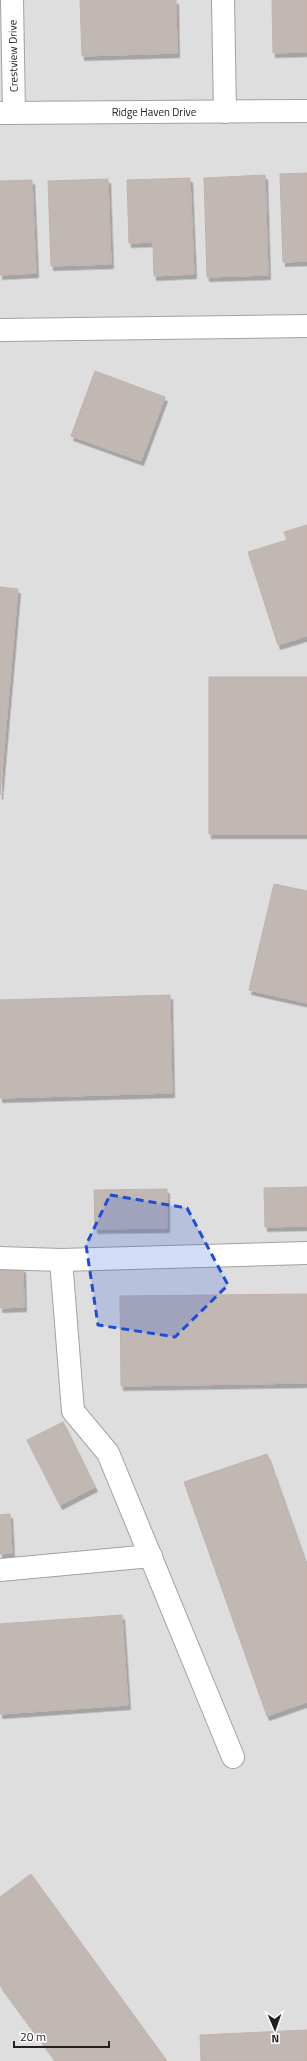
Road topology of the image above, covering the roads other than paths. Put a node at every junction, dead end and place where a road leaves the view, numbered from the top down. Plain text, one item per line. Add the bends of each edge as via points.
1 (12, 0) edge
2 (223, 0) edge
3 (307, 111) edge
4 (225, 112) junction
5 (7, 113) edge
6 (307, 326) edge
7 (0, 330) edge
8 (307, 1253) edge
9 (0, 1258) edge
10 (61, 1260) junction
11 (150, 1556) junction
12 (0, 1570) edge
13 (232, 1757) dead end

1 - 5 street, Crestview Drive
2 - 4 street
3 - 4 street, Ridge Haven Drive
4 - 5 street, Ridge Haven Drive
6 - 7 street
8 - 10 street
9 - 10 street
10 - 11 street via 73,1411 108,1453
11 - 12 street
11 - 13 street

